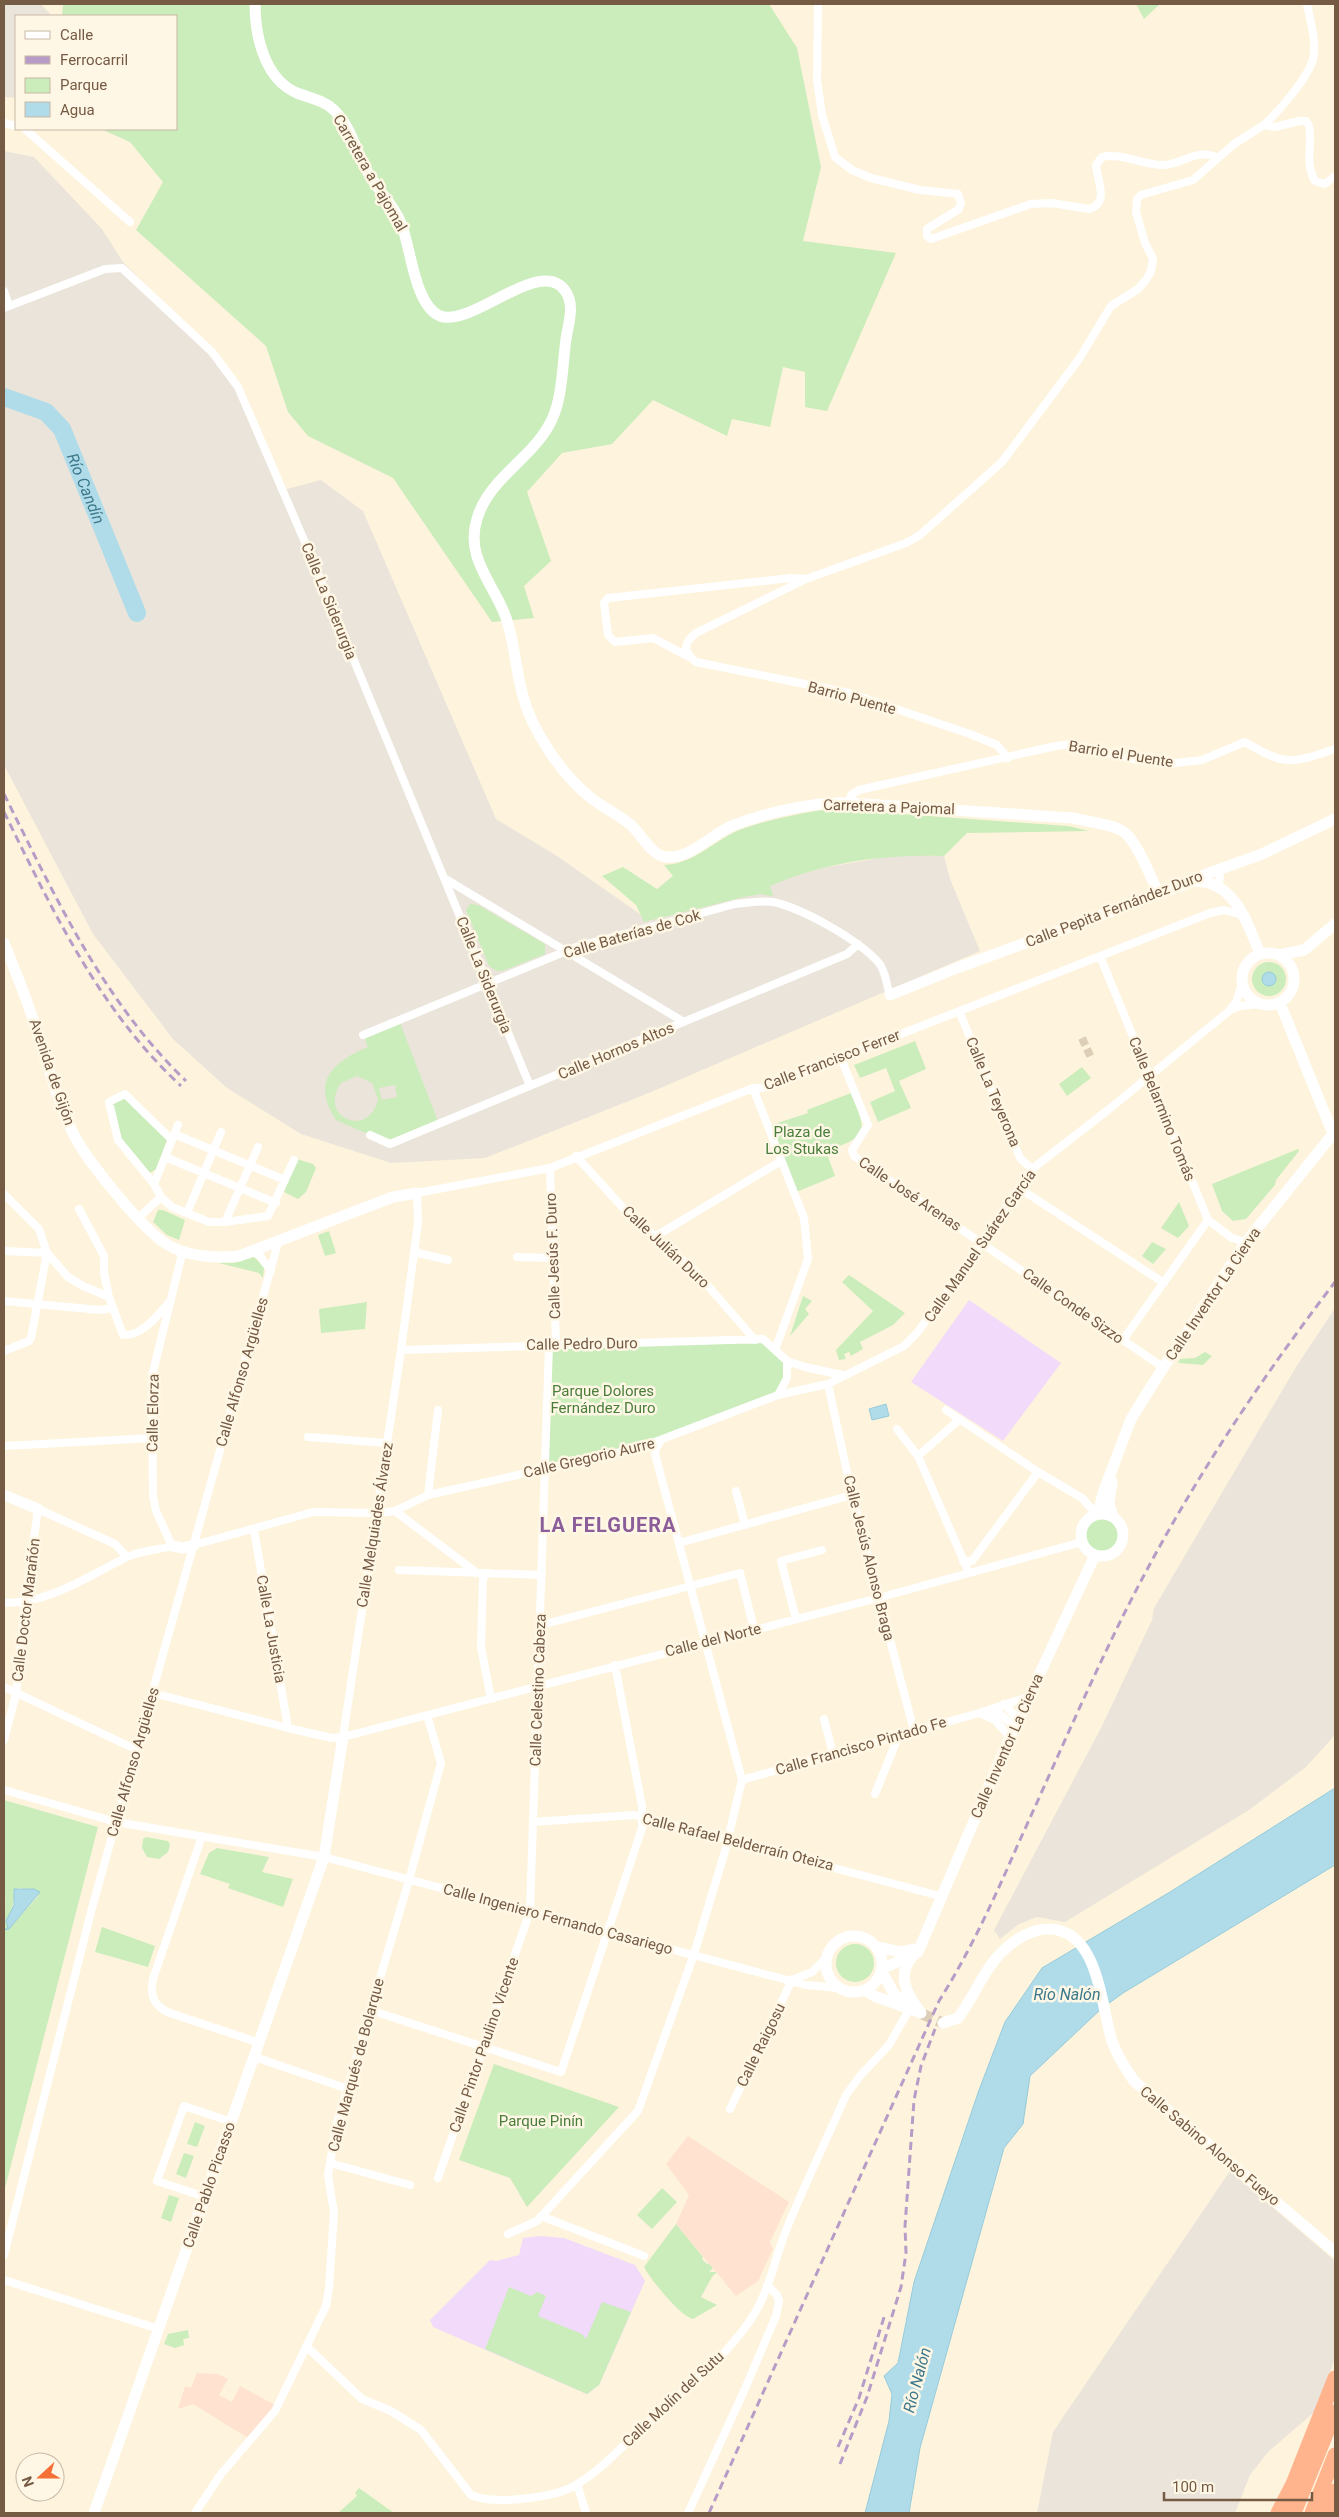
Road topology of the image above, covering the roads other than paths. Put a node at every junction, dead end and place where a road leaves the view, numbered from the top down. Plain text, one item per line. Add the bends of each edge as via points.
1 (255, 4) edge
2 (818, 4) edge
3 (1307, 4) edge
4 (1264, 125) junction
5 (26, 130) edge
6 (1218, 157) junction
7 (1335, 176) edge
8 (130, 222) dead end
9 (4, 291) edge
10 (6, 307) edge
11 (806, 579) junction
12 (689, 656) junction
13 (1335, 749) edge
14 (1008, 758) junction
15 (850, 803) junction
16 (1335, 819) edge
17 (1223, 867) junction
18 (444, 878) junction
19 (1194, 881) junction
20 (1219, 886) junction
21 (1158, 893) junction
22 (1242, 915) junction
23 (1335, 924) edge
24 (4, 943) edge
25 (858, 944) junction
26 (1304, 950) junction
27 (566, 951) junction
28 (1260, 954) junction
29 (1279, 955) junction
30 (1100, 956) junction
31 (1294, 976) junction
32 (887, 979) junction
33 (487, 984) junction
34 (1242, 984) junction
35 (903, 989) junction
36 (890, 995) joint
37 (1280, 1002) junction
38 (1260, 1004) junction
39 (959, 1011) junction
40 (1229, 1011) junction
41 (684, 1022) junction
42 (363, 1035) dead end
43 (840, 1056) junction
44 (1148, 1077) junction
45 (530, 1086) junction
46 (753, 1088) junction
47 (178, 1125) dead end
48 (221, 1132) dead end
49 (1334, 1132) edge
50 (370, 1135) dead end
51 (173, 1137) junction
52 (258, 1147) dead end
53 (213, 1150) junction
54 (165, 1156) junction
55 (576, 1156) junction
56 (294, 1160) dead end
57 (781, 1161) junction
58 (250, 1166) junction
59 (550, 1168) junction
60 (1032, 1169) junction
61 (204, 1172) junction
62 (285, 1180) junction
63 (154, 1184) junction
64 (241, 1188) junction
65 (1019, 1188) junction
66 (417, 1192) junction
67 (4, 1194) edge
68 (161, 1198) junction
69 (276, 1203) junction
70 (79, 1209) dead end
71 (187, 1214) junction
72 (138, 1218) junction
73 (1208, 1220) junction
74 (225, 1222) junction
75 (656, 1236) junction
76 (1246, 1242) junction
77 (278, 1243) junction
78 (982, 1243) junction
79 (183, 1250) junction
80 (4, 1251) edge
81 (254, 1252) junction
82 (414, 1252) junction
83 (47, 1253) junction
84 (517, 1257) dead end
85 (553, 1258) junction
86 (448, 1260) dead end
87 (271, 1271) junction
88 (1164, 1283) junction
89 (109, 1297) junction
90 (173, 1299) junction
91 (4, 1301) edge
92 (37, 1302) junction
93 (112, 1308) junction
94 (759, 1340) junction
95 (1123, 1340) junction
96 (553, 1345) junction
97 (6, 1349) edge
98 (401, 1350) junction
99 (774, 1350) junction
100 (787, 1360) junction
101 (1164, 1368) junction
102 (842, 1375) junction
103 (828, 1384) junction
104 (778, 1395) junction
105 (438, 1410) dead end
106 (946, 1410) dead end
107 (960, 1420) junction
108 (897, 1429) dead end
109 (152, 1438) junction
110 (308, 1438) dead end
111 (660, 1442) junction
112 (387, 1443) junction
113 (4, 1446) edge
114 (918, 1456) junction
115 (545, 1468) junction
116 (1114, 1468) junction
117 (1038, 1472) junction
118 (736, 1491) dead end
119 (1103, 1493) junction
120 (4, 1495) edge
121 (428, 1495) junction
122 (852, 1495) junction
123 (1082, 1498) junction
124 (38, 1509) junction
125 (395, 1510) junction
126 (377, 1513) junction
127 (1097, 1514) junction
128 (1113, 1516) junction
129 (745, 1525) junction
130 (254, 1530) junction
131 (1082, 1542) junction
132 (679, 1543) junction
133 (194, 1545) junction
134 (172, 1546) junction
135 (822, 1550) dead end
136 (1095, 1555) junction
137 (976, 1556) junction
138 (127, 1557) junction
139 (963, 1561) junction
140 (985, 1569) junction
141 (399, 1570) dead end
142 (477, 1573) junction
143 (488, 1573) junction
144 (969, 1573) junction
145 (542, 1575) junction
146 (690, 1586) junction
147 (878, 1598) junction
148 (25, 1602) junction
149 (4, 1603) edge
150 (796, 1619) junction
151 (541, 1625) junction
152 (754, 1630) junction
153 (705, 1642) junction
154 (616, 1665) junction
155 (538, 1686) junction
156 (4, 1687) edge
157 (153, 1693) junction
158 (16, 1694) junction
159 (1028, 1696) junction
160 (491, 1700) junction
161 (997, 1708) junction
162 (979, 1713) junction
163 (427, 1716) junction
164 (824, 1719) dead end
165 (288, 1728) junction
166 (1014, 1728) junction
167 (914, 1731) junction
168 (899, 1735) junction
169 (343, 1737) junction
170 (4, 1740) edge
171 (136, 1750) junction
172 (833, 1754) junction
173 (742, 1780) junction
174 (4, 1790) edge
175 (875, 1794) dead end
176 (642, 1818) junction
177 (116, 1822) junction
178 (533, 1822) junction
179 (202, 1836) junction
180 (728, 1840) junction
181 (324, 1857) junction
182 (409, 1880) junction
183 (940, 1896) junction
184 (530, 1911) junction
185 (608, 1932) junction
186 (924, 1939) junction
187 (877, 1947) junction
188 (918, 1952) junction
189 (694, 1954) junction
190 (827, 1957) junction
191 (882, 1971) junction
192 (792, 1980) junction
193 (839, 1988) junction
194 (865, 1990) junction
195 (908, 2007) junction
196 (370, 2010) junction
197 (943, 2022) dead end
198 (260, 2043) junction
199 (483, 2047) junction
200 (254, 2057) junction
201 (348, 2089) junction
202 (730, 2109) dead end
203 (232, 2122) junction
204 (330, 2163) junction
205 (438, 2178) dead end
206 (410, 2186) dead end
207 (205, 2197) junction
208 (541, 2216) junction
209 (508, 2234) dead end
210 (1335, 2252) edge
211 (4, 2255) edge
212 (644, 2256) dead end
213 (4, 2280) edge
214 (767, 2285) junction
215 (159, 2329) junction
216 (306, 2346) junction
217 (1335, 2378) edge
218 (1335, 2412) edge
219 (1335, 2455) edge
220 (577, 2484) junction
221 (1335, 2491) edge
222 (94, 2513) edge
223 (194, 2513) edge
224 (586, 2513) edge
225 (688, 2513) edge
226 (1278, 2513) edge
227 (1294, 2513) edge
228 (1312, 2513) edge
229 (1328, 2513) edge

1 - 15 street, Carretera a Pajomal via 256,35 262,53 284,84 297,93 320,101 340,117 365,167 400,221 422,295 433,312 442,317 456,317 547,280 564,288 569,297 569,319 553,417 532,450 485,499 473,536 476,559 508,622 524,702 547,748 586,793 627,822 662,856 687,852 736,824 815,804
2 - 6 street via 817,80 822,115 835,157 852,170 872,178 920,190 958,194 959,209 927,229 927,236 931,239 1031,204 1094,208 1101,197 1096,165 1107,155 1164,165 1206,153
3 - 4 street via 1314,45 1313,59 1305,74
4 - 6 street
4 - 7 street via 1306,121 1310,132 1310,172 1315,181 1325,184
5 - 8 street
6 - 11 street, Barrio Puente via 1193,180 1141,194 1137,199 1136,212 1153,259 1151,271 1138,289 1112,306 1083,352 1002,462 920,535
9 - 10 street
10 - 18 street, Calle La Siderurgia via 105,269 122,268 212,352 240,392
11 - 12 street, Barrio Puente via 696,633 685,645
11 - 12 street, Barrio Puente via 608,598 604,603 608,635 615,642 653,638
12 - 14 street, Barrio Puente via 704,664 849,693 970,734 996,746
13 - 14 street, Barrio el Puente via 1291,761 1264,754 1246,742 1202,760 1166,764 1072,744
14 - 15 street, Barrio el Puente via 858,790 851,795
15 - 21 street, Carretera a Pajomal via 1072,818 1096,823 1125,832 1142,858
16 - 17 street, Calle Pepita Fernández Duro via 1262,854
17 - 19 street, Calle Pepita Fernández Duro
17 - 20 street
18 - 27 street
18 - 33 street, Calle La Siderurgia
19 - 20 street
19 - 21 street, Calle Pepita Fernández Duro
20 - 22 street via 1233,897
21 - 35 street, Calle Pepita Fernández Duro
22 - 28 street
22 - 30 street, Calle Francisco Ferrer via 1224,910 1210,913
23 - 26 street
24 - 72 street, Avenida de Gijón via 73,1134 87,1157
25 - 27 street, Calle Baterías de Cok via 804,914 774,902 756,902 735,904
25 - 32 street, Calle Baterías de Cok via 880,964
25 - 41 street, Calle Hornos Altos via 847,954
26 - 29 street
26 - 31 street
27 - 33 street, Calle Baterías de Cok
27 - 41 street
28 - 29 street
28 - 34 street via 1251,959 1244,970
29 - 31 street via 1288,962
30 - 39 street, Calle Francisco Ferrer
30 - 44 street, Calle Belarmino Tomás
31 - 37 street via 1287,998
32 - 35 street, Calle Baterías de Cok
32 - 36 street, Calle Baterías de Cok
33 - 42 street, Calle Baterías de Cok
33 - 45 street, Calle La Siderurgia
34 - 38 street via 1248,996
34 - 40 street
35 - 36 street, Calle Pepita Fernández Duro
37 - 38 street
37 - 49 street
38 - 40 street
39 - 43 street, Calle Francisco Ferrer
39 - 60 street, Calle La Teyerona via 1020,1158
40 - 44 street, Calle Manuel Suárez García
41 - 45 street, Calle Hornos Altos
43 - 46 street, Calle Francisco Ferrer via 763,1088
43 - 78 street, Calle José Arenas via 868,1125 852,1150 854,1156
44 - 60 street, Calle Manuel Suárez García
44 - 73 street, Calle Belarmino Tomás
45 - 50 street, Calle Hornos Altos via 390,1144
46 - 55 street, Calle Francisco Ferrer
46 - 57 street
47 - 51 street
48 - 53 street
49 - 76 street, Calle Inventor La Cierva
51 - 53 street
51 - 54 street
51 - 63 street via 125,1094 109,1102 118,1140
52 - 58 street
53 - 58 street
53 - 61 street
54 - 61 street
54 - 63 street
55 - 59 street, Calle Francisco Ferrer
55 - 75 street, Calle Julián Duro via 625,1210
56 - 62 street
57 - 75 street
57 - 99 street via 804,1218 808,1259
58 - 62 street
58 - 64 street
59 - 66 street, Calle Francisco Ferrer
59 - 85 street, Calle Jesús F. Duro
60 - 65 street, Calle Manuel Suárez García
61 - 64 street
61 - 71 street
62 - 69 street
63 - 68 street
64 - 69 street
64 - 74 street
65 - 78 street, Calle Manuel Suárez García
65 - 88 street
66 - 77 street, Avenida de Gijón via 393,1197
66 - 82 street, Calle Melquiades Álvarez via 418,1223
67 - 83 street via 39,1228
68 - 71 street
68 - 72 street
69 - 74 street via 268,1216
70 - 89 street via 104,1256
71 - 74 street via 209,1222
72 - 79 street, Avenida de Gijón via 162,1242
73 - 76 street via 1232,1238
73 - 88 street
75 - 94 street, Calle Julián Duro
76 - 101 street, Calle Inventor La Cierva
77 - 81 street, Avenida de Gijón
77 - 87 street, Calle Alfonso Argüelles
78 - 95 street, Calle Conde Sizzo
78 - 102 street, Calle Manuel Suárez García via 917,1333 904,1346
79 - 81 street, Avenida de Gijón via 213,1258
79 - 90 street, Calle Elorza
80 - 83 street
81 - 87 street
82 - 86 street
82 - 98 street, Calle Melquiades Álvarez
83 - 89 street via 68,1277
83 - 92 street
84 - 85 street
85 - 96 street, Calle Jesús F. Duro
87 - 133 street, Calle Alfonso Argüelles
88 - 95 street
89 - 93 street
90 - 93 street via 154,1320 125,1336
90 - 109 street, Calle Elorza via 152,1376
91 - 92 street
92 - 93 street via 100,1310
92 - 97 street via 31,1338
94 - 96 street, Calle Pedro Duro
94 - 99 street, Calle Julián Duro
95 - 101 street, Calle Conde Sizzo
96 - 98 street, Calle Pedro Duro
96 - 115 street, Calle Jesús F. Duro
98 - 112 street, Calle Melquiades Álvarez
99 - 100 street, Calle Julián Duro
100 - 102 street, Calle Julián Duro
100 - 104 street via 788,1378
101 - 116 street, Calle Inventor La Cierva via 1132,1419
102 - 103 street, Calle Manuel Suárez García
103 - 104 street, Calle Gregorio Aurre
103 - 122 street, Calle Jesús Alonso Braga
104 - 111 street, Calle Gregorio Aurre
105 - 121 street
106 - 107 street
107 - 114 street
107 - 117 street
108 - 114 street
109 - 113 street
109 - 134 street, Calle Elorza via 153,1496 156,1511
110 - 112 street
111 - 115 street, Calle Gregorio Aurre
111 - 132 street via 655,1454
112 - 126 street, Calle Melquiades Álvarez
114 - 139 street
115 - 121 street, Calle Gregorio Aurre
115 - 145 street, Calle Celestino Cabeza
116 - 119 street, Calle Inventor La Cierva
116 - 128 street, Calle Inventor La Cierva via 1109,1504
117 - 123 street
117 - 137 street
118 - 129 street
119 - 123 street via 1090,1499
119 - 127 street, Calle Inventor La Cierva
120 - 124 street
121 - 125 street, Calle Gregorio Aurre
122 - 129 street
122 - 147 street, Calle Jesús Alonso Braga
123 - 127 street
124 - 138 street via 115,1544
124 - 148 street, Calle Doctor Marañón
125 - 126 street, Calle Gregorio Aurre
125 - 142 street
126 - 130 street, Calle Gregorio Aurre via 313,1512
126 - 169 street, Calle Melquiades Álvarez
127 - 128 street
127 - 131 street via 1085,1521 1081,1530
128 - 136 street via 1121,1525 1121,1545 1116,1552
129 - 132 street
130 - 133 street, Calle Gregorio Aurre
130 - 165 street, Calle La Justicia
131 - 136 street
131 - 140 street, Calle del Norte
132 - 146 street
133 - 134 street
133 - 157 street, Calle Alfonso Argüelles
134 - 138 street
135 - 150 street via 781,1561
136 - 159 street, Calle Inventor La Cierva
137 - 139 street via 972,1561
137 - 140 street via 978,1564
138 - 148 street via 76,1584
139 - 144 street
140 - 144 street, Calle del Norte
141 - 142 street
142 - 143 street
143 - 145 street
143 - 160 street via 483,1578 481,1648
144 - 147 street, Calle del Norte
145 - 151 street, Calle Celestino Cabeza
146 - 151 street
146 - 152 street via 740,1573
146 - 153 street
147 - 150 street, Calle del Norte
147 - 167 street, Calle Jesús Alonso Braga
148 - 149 street
148 - 158 street, Calle Doctor Marañón
150 - 152 street, Calle del Norte
151 - 155 street, Calle Celestino Cabeza
152 - 153 street, Calle del Norte
153 - 154 street, Calle del Norte
153 - 173 street
154 - 155 street, Calle del Norte
154 - 176 street
155 - 160 street, Calle del Norte
155 - 178 street, Calle Celestino Cabeza
156 - 158 street
157 - 165 street, Calle del Norte
157 - 171 street, Calle Alfonso Argüelles
158 - 170 street, Calle Doctor Marañón
158 - 171 street
159 - 161 street, Calle Francisco Pintado Fe
159 - 166 street, Calle Inventor La Cierva
160 - 163 street, Calle del Norte
161 - 162 street, Calle Francisco Pintado Fe
161 - 166 street
162 - 166 street
162 - 167 street, Calle Francisco Pintado Fe
163 - 169 street, Calle del Norte
163 - 182 street, Calle Marqués de Bolarque via 441,1762
164 - 172 street
165 - 169 street, Calle del Norte via 332,1738
166 - 183 street, Calle Inventor La Cierva
167 - 168 street, Calle Francisco Pintado Fe
168 - 172 street, Calle Francisco Pintado Fe
168 - 175 street
169 - 181 street, Calle Melquiades Álvarez
171 - 177 street, Calle Alfonso Argüelles
172 - 173 street, Calle Francisco Pintado Fe
173 - 180 street
174 - 177 street, Calle Ingeniero Fernando Casariego
176 - 178 street, Calle Rafael Belderraín Oteiza
176 - 180 street, Calle Rafael Belderraín Oteiza
176 - 185 street via 642,1828
177 - 179 street, Calle Ingeniero Fernando Casariego
177 - 211 street, Calle Alfonso Argüelles
178 - 184 street, Calle Celestino Cabeza
179 - 181 street, Calle Ingeniero Fernando Casariego
179 - 198 street via 152,1979 152,1998 167,2012
180 - 183 street, Calle Rafael Belderraín Oteiza
180 - 189 street
181 - 182 street, Calle Ingeniero Fernando Casariego
181 - 198 street, Calle Pablo Picasso
182 - 184 street, Calle Ingeniero Fernando Casariego
182 - 196 street, Calle Marqués de Bolarque
183 - 186 street, Calle Inventor La Cierva
184 - 185 street, Calle Ingeniero Fernando Casariego
184 - 199 street, Calle Pintor Paulino Vicente
185 - 189 street, Calle Ingeniero Fernando Casariego
185 - 199 street via 561,2072
186 - 187 street via 911,1951
186 - 188 street, Calle Inventor La Cierva
187 - 190 street via 871,1940 853,1935 836,1942
187 - 191 street
188 - 191 street
188 - 195 street via 906,1963 904,1980 910,1998 922,2014
189 - 192 street, Calle Ingeniero Fernando Casariego
189 - 208 street via 638,2111
190 - 192 street via 806,1976
190 - 193 street via 828,1974
191 - 194 street via 878,1980
191 - 195 street via 894,1992
192 - 193 street, Calle Ingeniero Fernando Casariego via 811,1986
192 - 202 street, Calle Raigosu
193 - 194 street via 847,1992
194 - 195 street
195 - 214 street, Calle Molín del Sutu via 889,2045 846,2095 785,2233
196 - 199 street
196 - 201 street, Calle Marqués de Bolarque
197 - 210 street, Calle Sabino Alonso Fueyo via 958,2018 1002,1951 1020,1938 1036,1930 1048,1929 1070,1935 1093,1964 1119,2057 1134,2081
198 - 200 street, Calle Pablo Picasso
199 - 205 street, Calle Pintor Paulino Vicente
200 - 201 street
200 - 203 street, Calle Pablo Picasso
201 - 204 street, Calle Marqués de Bolarque via 336,2127
203 - 207 street, Calle Pablo Picasso
203 - 207 street via 184,2106 157,2181
204 - 206 street
204 - 216 street, Calle Marqués de Bolarque via 328,2175 334,2213 329,2288 326,2306
207 - 215 street, Calle Pablo Picasso
208 - 209 street
208 - 212 street
213 - 215 street
214 - 220 street, Calle Molín del Sutu via 749,2321 699,2378
214 - 225 street via 779,2301 776,2316
215 - 222 street, Calle Pablo Picasso
216 - 220 street, Calle Molín del Sutu via 362,2399 404,2417 421,2430 471,2495 495,2500 537,2496
216 - 223 street, Calle Marqués de Bolarque via 275,2411 221,2474
217 - 226 highway
218 - 227 highway
219 - 228 highway
220 - 224 street
221 - 229 highway

